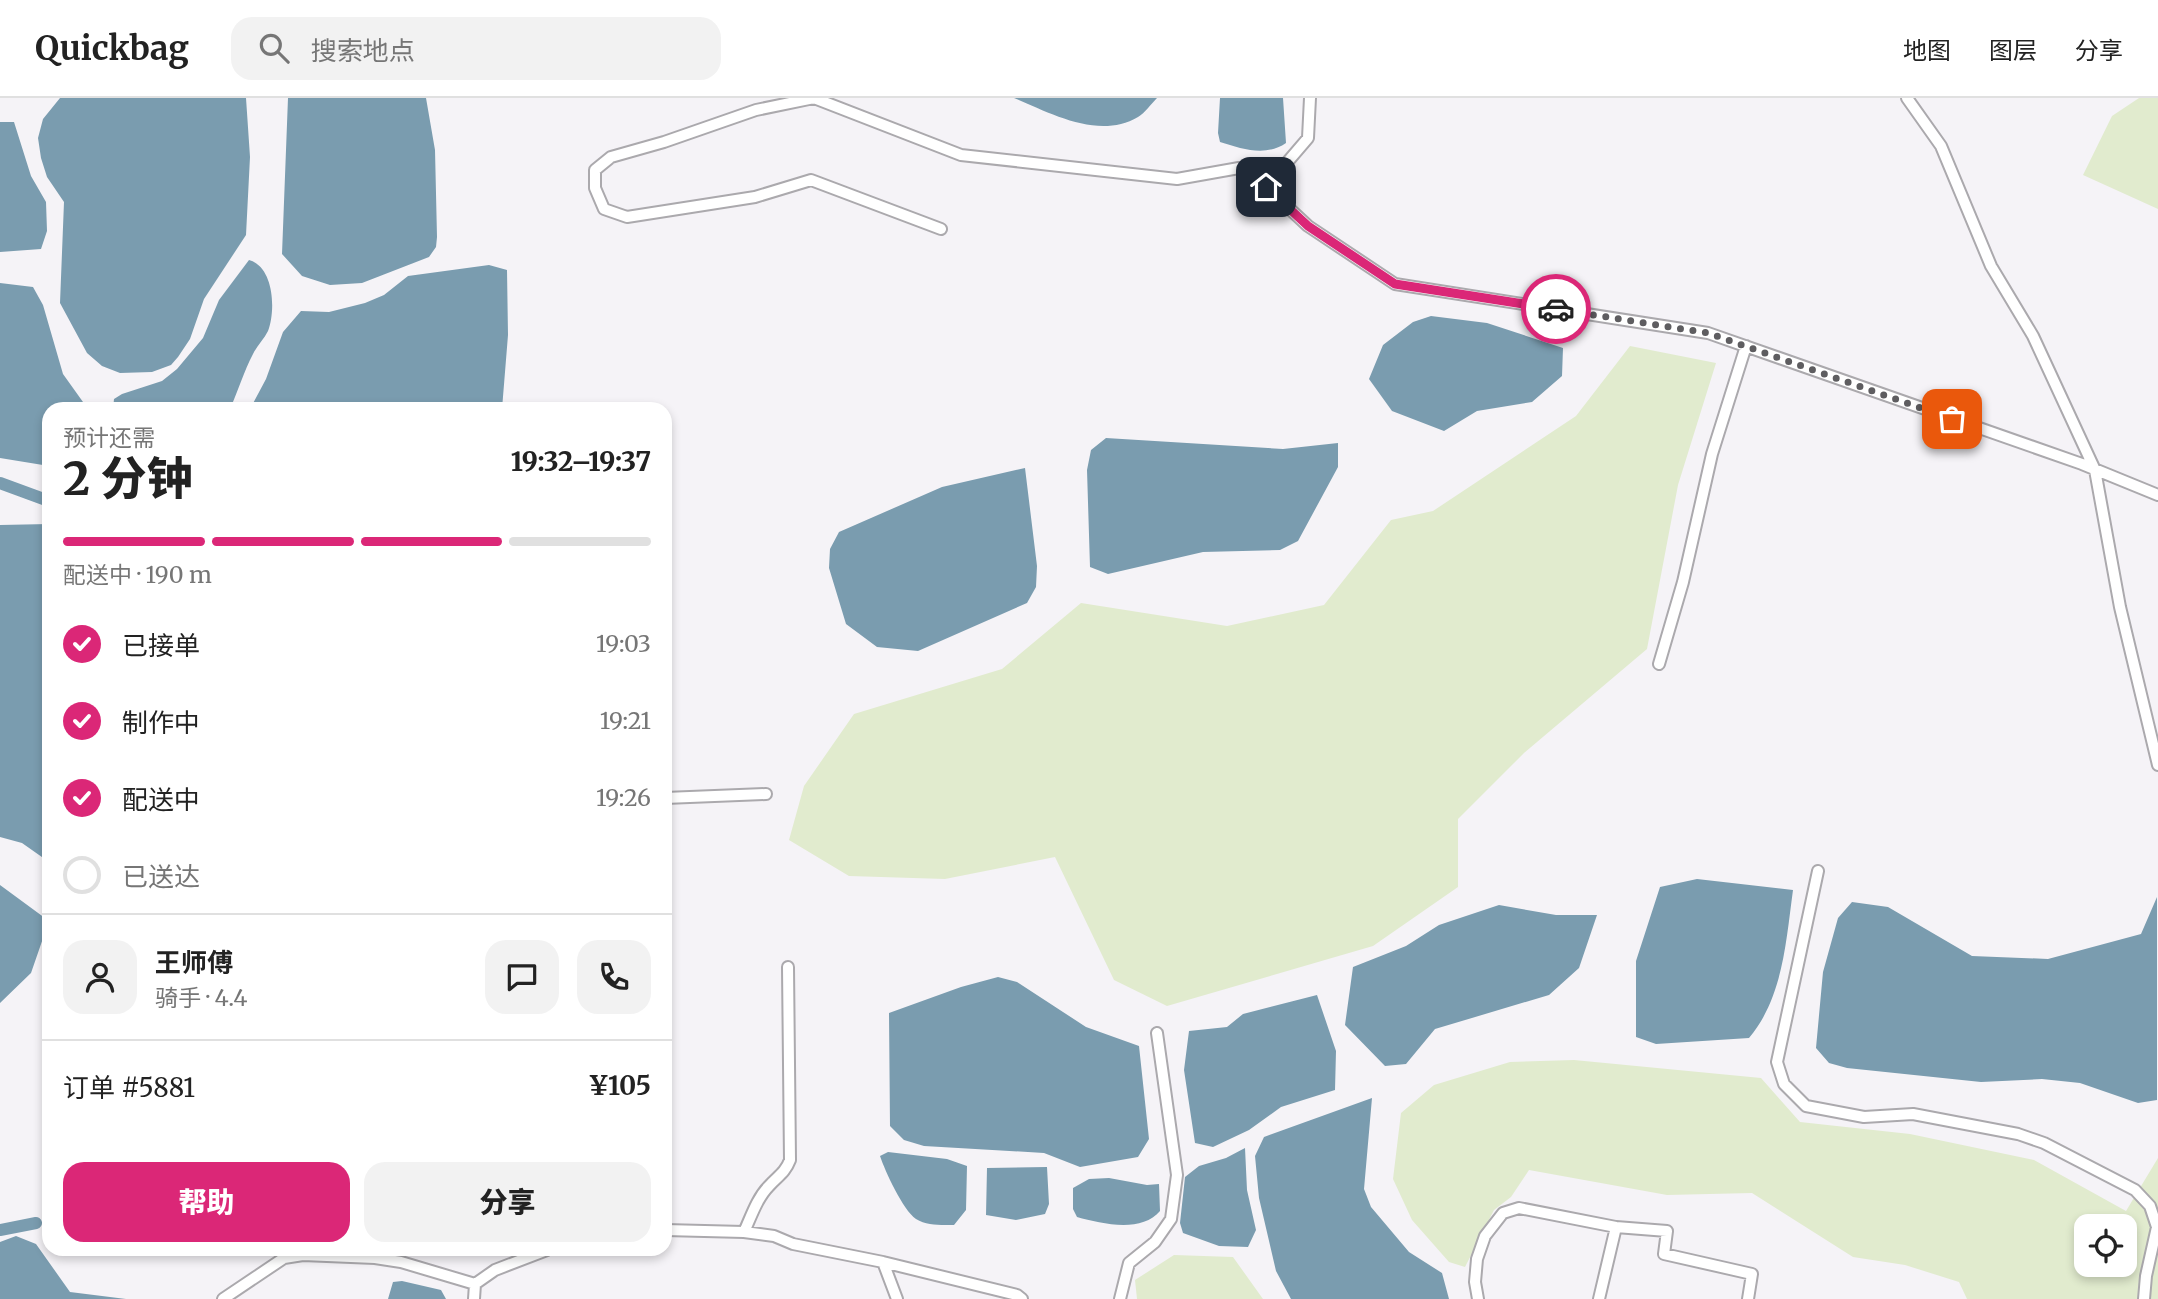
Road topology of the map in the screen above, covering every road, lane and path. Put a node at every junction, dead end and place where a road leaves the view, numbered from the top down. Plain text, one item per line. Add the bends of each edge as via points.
1 (1310, 98) edge
2 (1907, 98) edge
3 (1266, 187) junction
4 (941, 229) dead end
5 (1746, 346) junction
6 (2095, 470) junction
7 (2158, 495) edge
8 (1659, 664) dead end
9 (2158, 765) edge
10 (766, 794) dead end
11 (672, 798) edge
12 (1818, 872) dead end
13 (788, 967) dead end
14 (1157, 1033) dead end
15 (1616, 1227) junction
16 (672, 1230) edge
17 (744, 1231) junction
18 (297, 1256) edge
19 (386, 1256) edge
20 (531, 1256) edge
21 (883, 1262) junction
22 (475, 1284) junction
23 (223, 1299) edge
24 (474, 1299) edge
25 (898, 1299) edge
26 (1022, 1299) edge
27 (1120, 1299) edge
28 (1478, 1299) edge
29 (1599, 1299) edge
30 (1748, 1299) edge
31 (2144, 1299) edge

1 - 3 street via 1308,138
2 - 6 street via 1941,146 1991,266 2033,336
3 - 4 street via 1255,174 1239,168 1177,179 961,155 814,98 756,110 611,157 595,170 595,188 604,209 627,217 755,197 811,180
3 - 5 street via 1308,226 1395,284 1708,333
5 - 6 street
5 - 8 street via 1712,454
6 - 7 street
6 - 9 street via 2120,607
10 - 11 street
12 - 31 street via 1777,1062 1784,1084 1806,1106 1864,1117 1913,1114 2018,1134 2134,1190 2150,1206 2157,1227
13 - 17 street via 790,1160 786,1172 768,1186
14 - 27 street via 1177,1175 1171,1219 1155,1242 1129,1263
15 - 28 street via 1519,1208 1503,1213 1485,1236 1477,1259
15 - 29 street
15 - 30 street via 1667,1231 1664,1254 1752,1274
16 - 17 street
17 - 21 street
18 - 23 street via 284,1258
19 - 22 street
20 - 22 street via 495,1270
21 - 25 street
21 - 26 street
22 - 24 street

